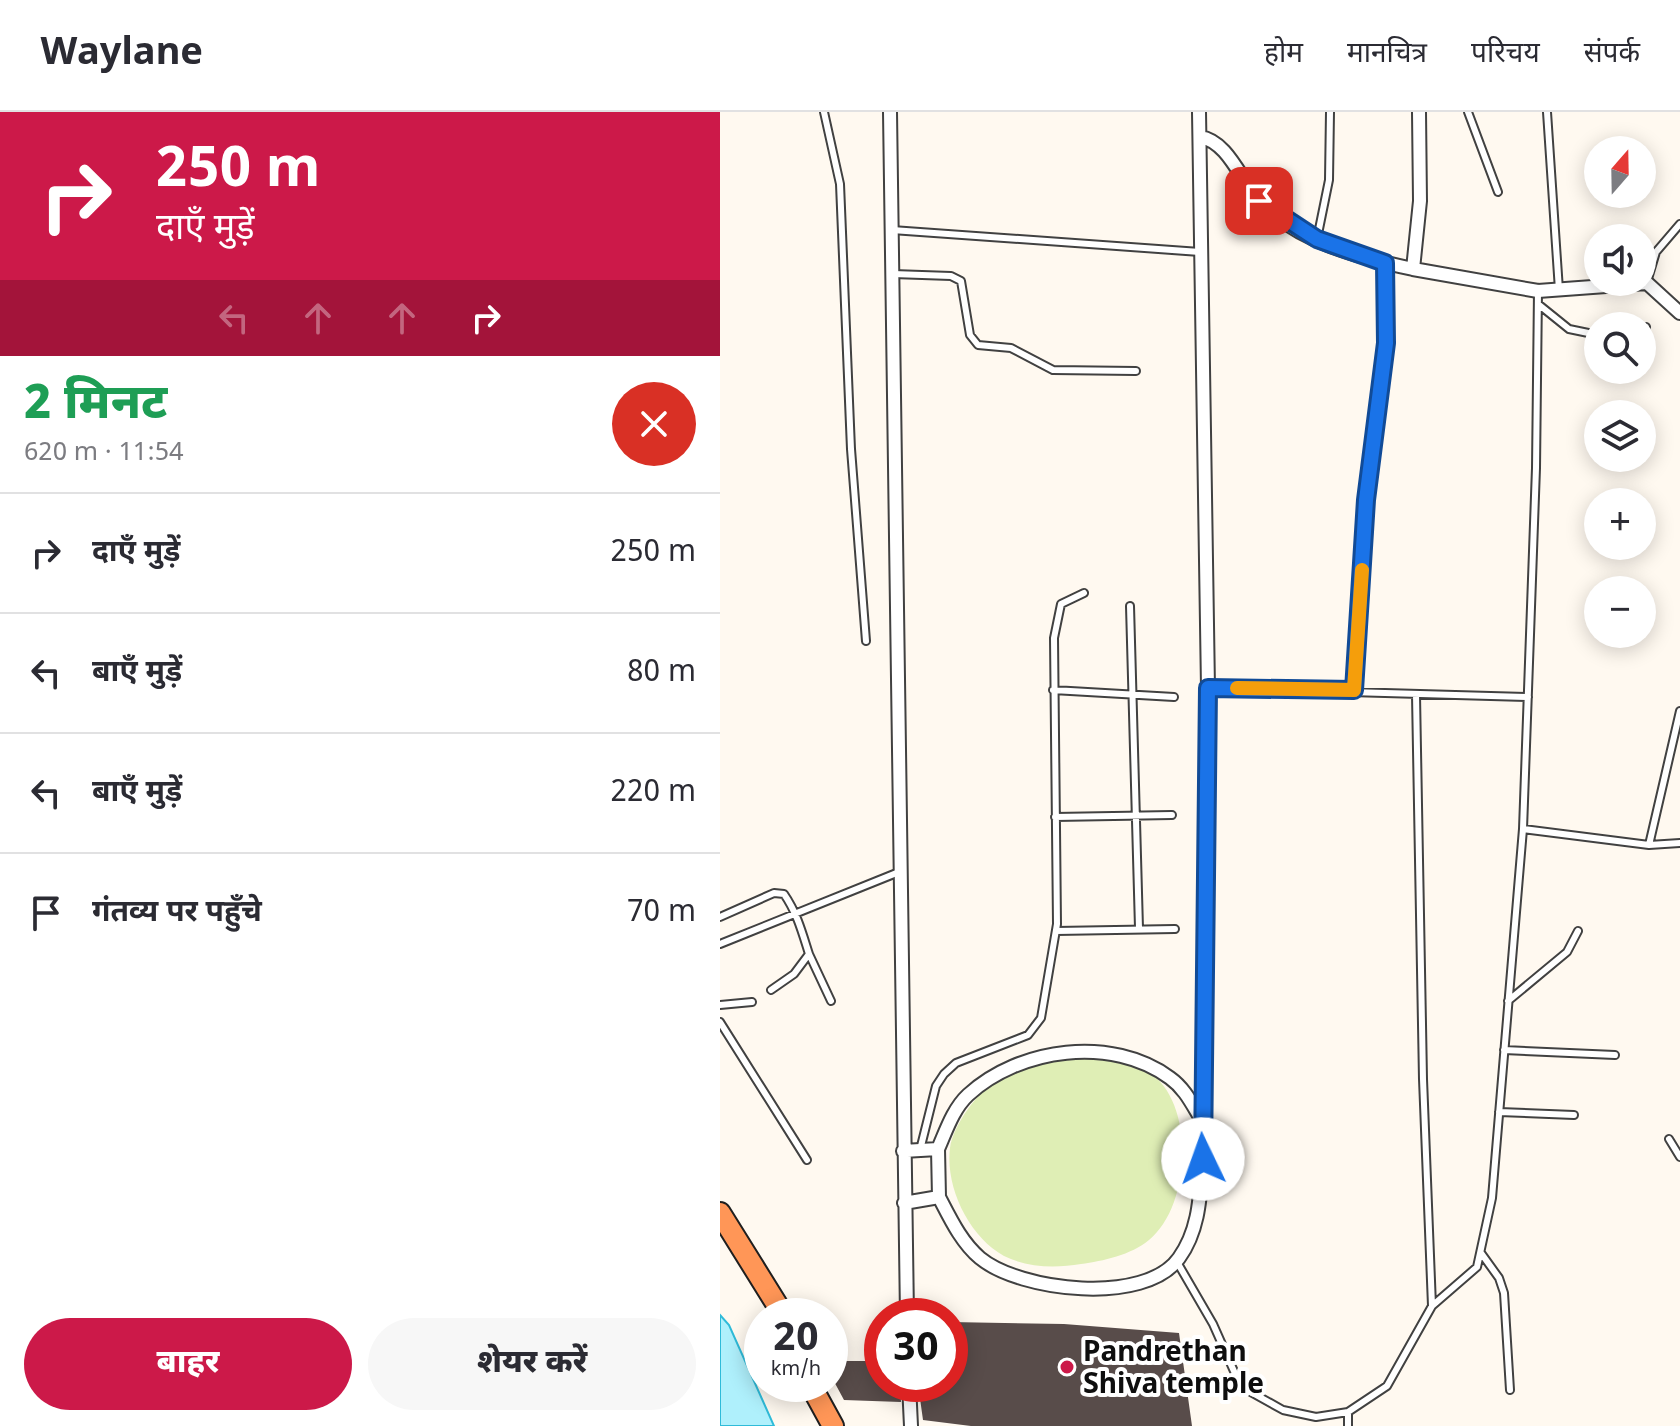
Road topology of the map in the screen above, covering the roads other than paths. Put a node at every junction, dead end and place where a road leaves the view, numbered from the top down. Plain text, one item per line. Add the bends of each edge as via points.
1 (824, 112) edge
2 (890, 112) edge
3 (1199, 112) edge
4 (1330, 112) edge
5 (1419, 112) edge
6 (1468, 112) edge
7 (1547, 112) edge
8 (1200, 137) junction
9 (1498, 192) dead end
10 (1680, 224) edge
11 (892, 230) junction
12 (1317, 239) junction
13 (1201, 252) junction
14 (1656, 252) edge
15 (1385, 263) junction
16 (1413, 269) junction
17 (893, 274) junction
18 (1584, 288) edge
19 (1559, 290) junction
20 (1656, 291) edge
21 (1538, 298) junction
22 (1680, 313) edge
23 (1584, 332) edge
24 (1136, 371) dead end
25 (1084, 593) dead end
26 (1130, 606) dead end
27 (866, 641) dead end
28 (1208, 688) junction
29 (1053, 690) junction
30 (1354, 690) junction
31 (1133, 694) junction
32 (1416, 695) junction
33 (1174, 697) dead end
34 (1528, 697) junction
35 (1680, 711) edge
36 (1138, 815) junction
37 (1172, 815) dead end
38 (1055, 817) junction
39 (1523, 829) junction
40 (1680, 843) edge
41 (1649, 845) junction
42 (899, 872) junction
43 (797, 913) junction
44 (720, 917) edge
45 (1139, 928) junction
46 (1175, 929) dead end
47 (1056, 931) junction
48 (1578, 931) dead end
49 (720, 944) edge
50 (809, 954) junction
51 (771, 990) dead end
52 (831, 1001) dead end
53 (1508, 1001) junction
54 (752, 1002) dead end
55 (720, 1005) edge
56 (720, 1022) edge
57 (1504, 1050) junction
58 (1615, 1055) dead end
59 (1499, 1112) junction
60 (1574, 1115) dead end
61 (1201, 1118) junction
62 (1669, 1139) dead end
63 (938, 1149) junction
64 (920, 1150) junction
65 (903, 1151) junction
66 (1680, 1157) edge
67 (807, 1160) dead end
68 (939, 1197) junction
69 (904, 1203) junction
70 (720, 1213) edge
71 (720, 1237) edge
72 (1481, 1253) junction
73 (1177, 1262) junction
74 (758, 1298) edge
75 (773, 1298) edge
76 (907, 1298) edge
77 (1432, 1306) junction
78 (1510, 1390) dead end
79 (820, 1402) edge
80 (833, 1402) edge
81 (910, 1402) edge
82 (1348, 1412) junction
83 (833, 1426) edge
84 (847, 1426) edge
85 (911, 1426) edge
86 (1348, 1426) edge

1 - 27 lane via 840,184 851,449
2 - 11 street
3 - 8 street
4 - 12 lane via 1329,180
5 - 16 street via 1420,201
6 - 9 lane
7 - 19 lane
8 - 12 street via 1218,143 1259,201
8 - 13 street
10 - 14 lane
11 - 13 lane
11 - 17 street
12 - 15 street
13 - 28 street
15 - 16 street
15 - 30 lane via 1386,343 1366,500
16 - 21 street
17 - 24 lane via 961,281 970,335 978,345 1011,348 1053,370
17 - 42 street
18 - 19 street
19 - 21 street
20 - 22 street
21 - 23 lane via 1569,329
21 - 34 lane
25 - 29 lane via 1067,599 1057,612
26 - 31 lane
28 - 30 lane
28 - 61 street
29 - 31 lane
29 - 38 lane
30 - 32 lane
31 - 33 lane
31 - 36 lane
32 - 34 lane
32 - 77 lane
34 - 39 lane
35 - 41 lane
36 - 37 lane
36 - 38 lane
36 - 45 lane
38 - 47 lane
39 - 41 lane
39 - 53 lane
40 - 41 lane
42 - 43 lane
42 - 65 street
43 - 44 lane via 779,892
43 - 49 lane
43 - 50 lane
45 - 46 lane
45 - 47 lane
47 - 64 lane via 1036,1028 956,1063 944,1074 936,1086
48 - 53 lane via 1554,966
50 - 51 lane via 794,974
50 - 52 lane
53 - 57 lane
54 - 55 lane
56 - 67 lane
57 - 58 lane
57 - 59 lane
59 - 60 lane
59 - 72 lane
61 - 63 street via 1185,1092 1158,1070 1126,1057 1081,1052 1033,1059 998,1072 967,1096
61 - 73 street via 1196,1224
62 - 66 lane
63 - 64 street
63 - 68 street
64 - 65 street
65 - 69 street
68 - 69 street
68 - 73 street via 959,1234 980,1258 1018,1278 1050,1286 1109,1288 1154,1276
69 - 76 street
70 - 75 highway
71 - 74 highway
72 - 77 lane via 1477,1267
72 - 78 lane via 1504,1293
73 - 82 lane via 1247,1390 1283,1410 1316,1417
77 - 82 lane via 1387,1386
79 - 83 highway
80 - 84 highway
81 - 85 street
82 - 86 lane

